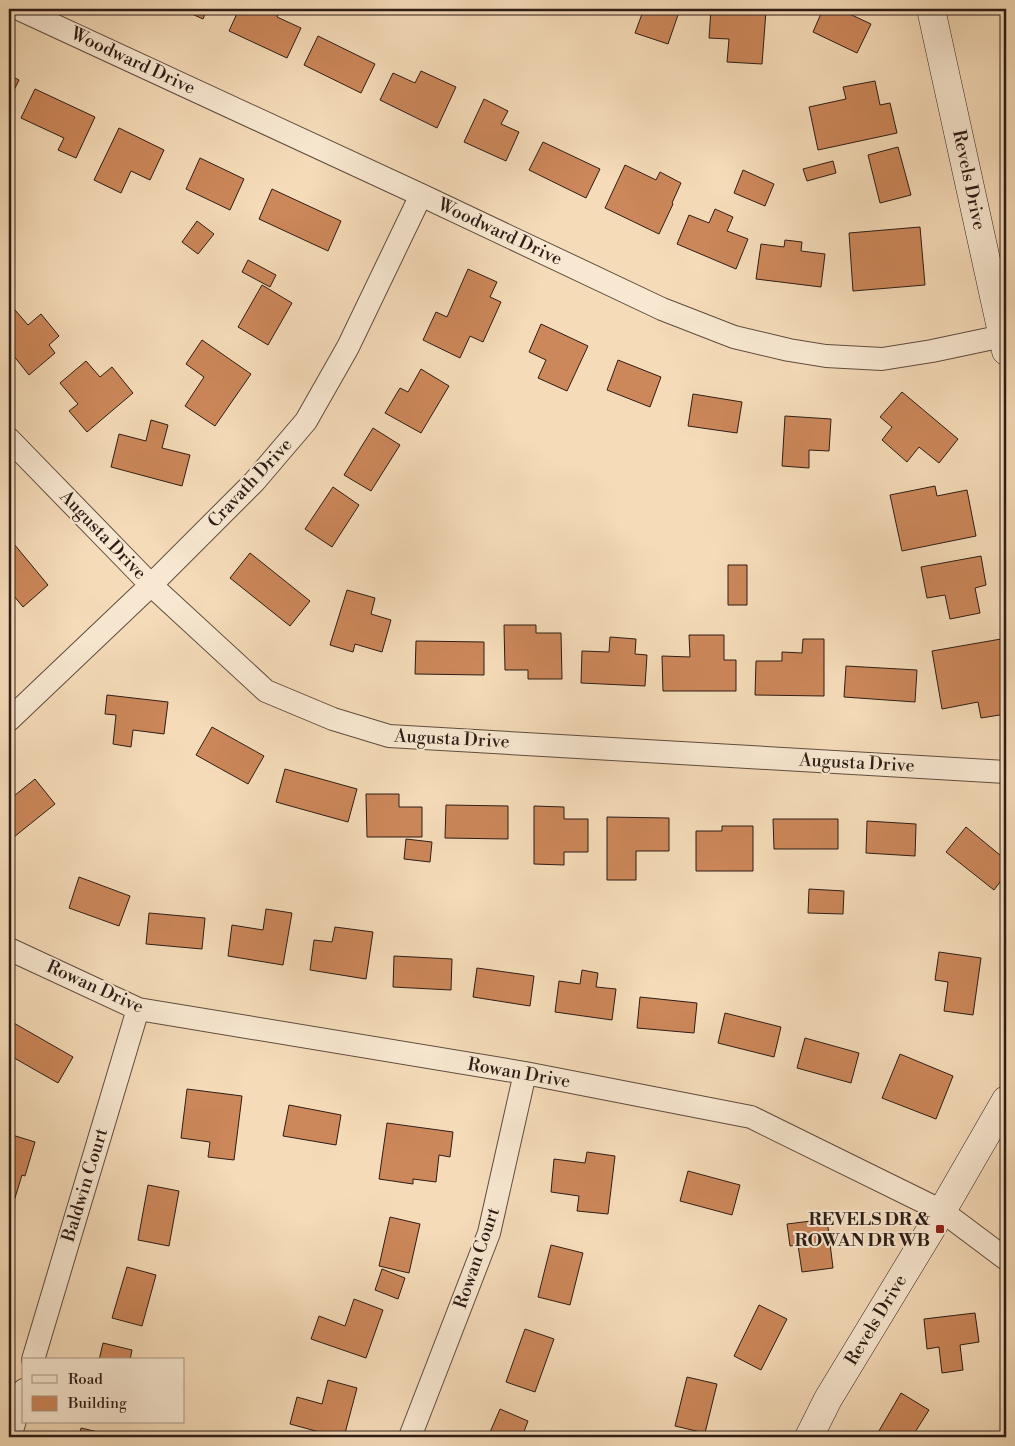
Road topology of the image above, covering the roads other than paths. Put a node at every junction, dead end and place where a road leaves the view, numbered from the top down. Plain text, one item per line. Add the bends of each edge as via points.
1 (19, 9) edge
2 (931, 9) edge
3 (421, 195) junction
4 (1005, 343) edge
5 (9, 439) edge
6 (151, 584) junction
7 (9, 720) edge
8 (1006, 772) edge
9 (9, 949) edge
10 (138, 1010) junction
11 (525, 1073) junction
12 (1006, 1100) edge
13 (942, 1210) junction
14 (1006, 1259) edge
15 (34, 1358) edge
16 (22, 1397) edge
17 (10, 1437) edge
18 (410, 1437) edge
19 (808, 1437) edge

1 - 3 street, Woodward Drive
2 - 4 street, Revels Drive
3 - 4 street, Woodward Drive via 662,309 743,339 826,356 882,359
3 - 6 street, Cravath Drive via 348,347 306,421 254,482
5 - 6 street, Augusta Drive
6 - 7 street, Cravath Drive
6 - 8 street, Augusta Drive via 266,691 333,719 389,736
9 - 10 street, Rowan Drive
10 - 11 street, Rowan Drive
10 - 15 street, Baldwin Court
11 - 13 street, Rowan Drive via 751,1117
11 - 18 street, Rowan Court via 489,1233
12 - 13 street, Revels Drive
13 - 14 street, Rowan Drive
13 - 19 street, Revels Drive
16 - 17 street

